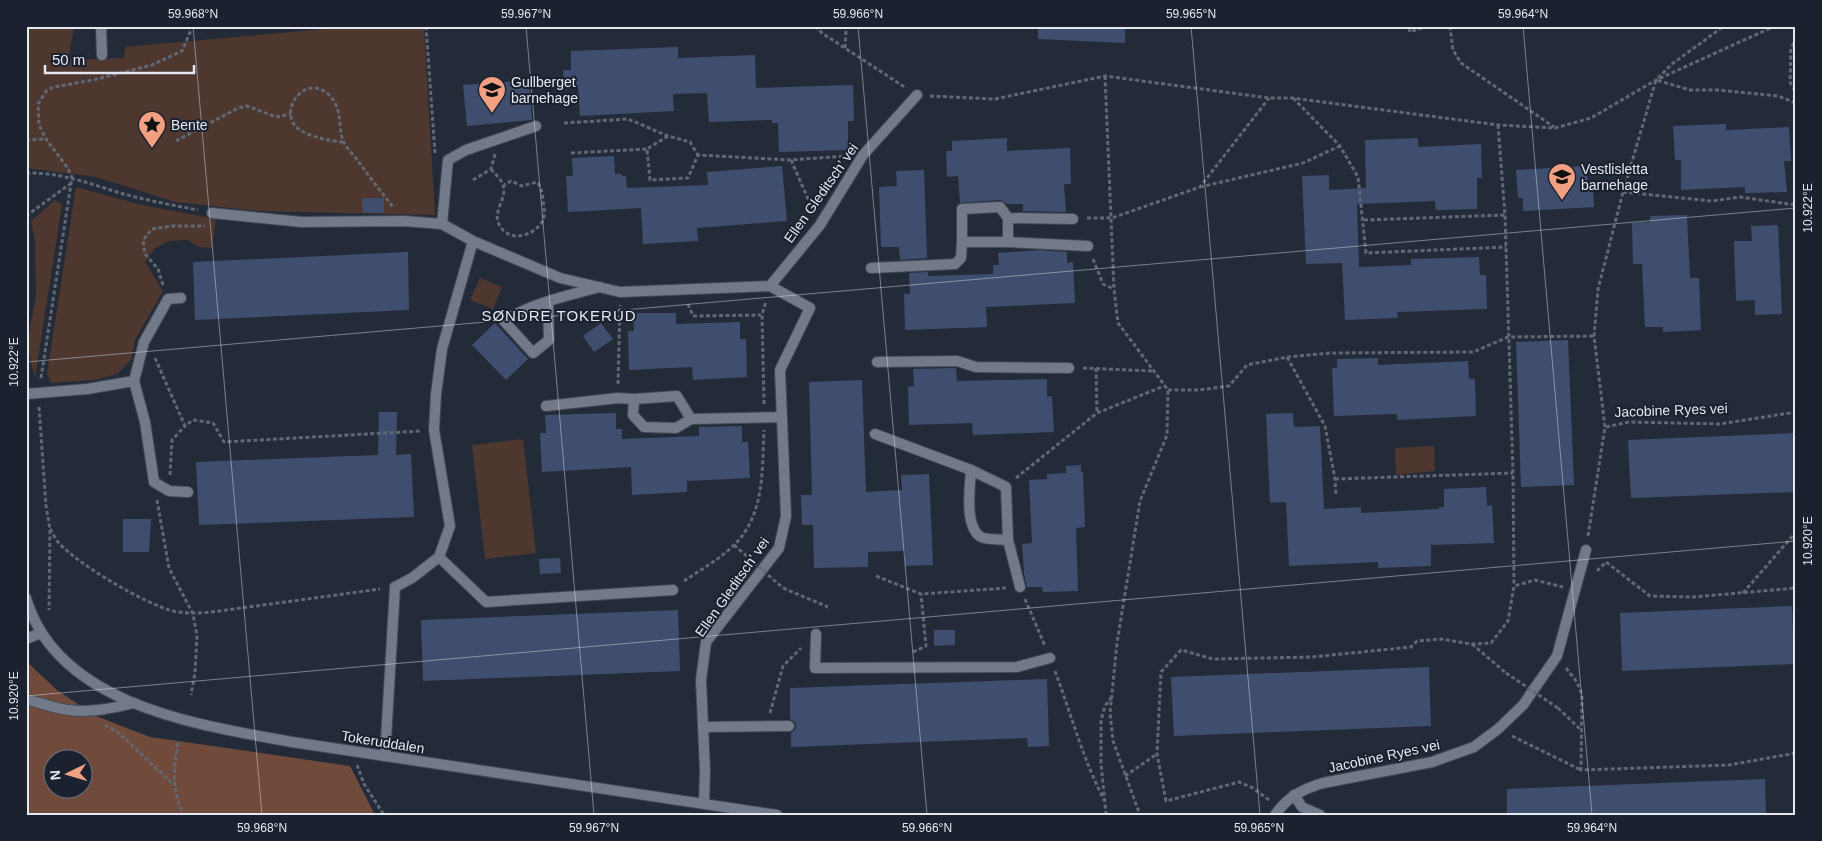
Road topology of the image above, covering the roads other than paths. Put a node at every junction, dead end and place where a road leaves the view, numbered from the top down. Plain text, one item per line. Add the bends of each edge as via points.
1 (101, 26) edge
2 (102, 55) dead end
3 (917, 95) road end
4 (536, 126) dead end
5 (212, 213) road end
6 (1008, 218) junction
7 (1073, 218) road end
8 (442, 224) junction
9 (473, 240) junction
10 (962, 242) junction
11 (1008, 242) junction
12 (1088, 246) road end
13 (871, 268) dead end
14 (770, 286) junction
15 (599, 287) junction
16 (182, 298) dead end
17 (548, 302) junction
18 (877, 362) dead end
19 (1069, 368) road end
20 (134, 381) junction
21 (26, 394) edge
22 (634, 399) junction
23 (546, 406) dead end
24 (782, 417) junction
25 (691, 419) junction
26 (875, 434) dead end
27 (971, 470) junction
28 (188, 492) dead end
29 (1008, 540) junction
30 (1586, 550) road end
31 (439, 557) junction
32 (1020, 588) road end
33 (673, 590) road end
34 (27, 603) edge
35 (41, 633) junction
36 (816, 634) road end
37 (26, 639) edge
38 (1050, 658) road end
39 (26, 699) edge
40 (134, 703) junction
41 (789, 726) dead end
42 (702, 727) junction
43 (385, 756) junction
44 (1294, 795) junction
45 (704, 803) junction
46 (1277, 812) edge
47 (777, 815) edge
48 (1320, 815) edge

1 - 2 street
3 - 14 street, Ellen Gleditsch’ vei via 863,155 820,225
4 - 8 street via 466,150 448,160
5 - 8 street via 302,222
6 - 7 street
6 - 10 street via 1000,208 962,208
6 - 11 street
8 - 9 street
9 - 15 street via 560,278
9 - 31 street via 442,349 436,394 434,430 450,526
10 - 11 street
10 - 13 street via 960,258 955,264
11 - 12 street
14 - 15 street via 620,292
14 - 24 street, Ellen Gleditsch’ vei via 810,308 780,370
15 - 17 street
16 - 20 street via 168,299 144,342
17 - 17 street via 520,310 504,321 533,353 549,340
18 - 19 street via 957,361 976,367
20 - 21 street
20 - 28 street via 145,422 154,482 170,491
22 - 23 street
22 - 25 street via 677,396
22 - 25 street via 633,415 644,427 676,428
24 - 25 street
24 - 42 street, Ellen Gleditsch’ vei via 786,516 779,548 706,642 701,680
26 - 27 street
27 - 29 street via 1006,487
27 - 29 street via 973,530 982,538
29 - 32 street
30 - 44 street, Jacobine Ryes vei via 1557,656 1523,705 1498,729 1474,747 1432,762 1323,783
31 - 33 street via 486,602
31 - 43 street via 395,587
34 - 35 street, Tokeruddalen
35 - 37 street
35 - 40 street, Tokeruddalen via 68,665 84,678
36 - 38 street via 816,668 1017,667
39 - 40 street via 82,711
40 - 43 street, Tokeruddalen via 241,732
41 - 42 street
42 - 45 street, Ellen Gleditsch’ vei
43 - 45 street, Tokeruddalen
44 - 46 street, Jacobine Ryes vei
44 - 48 street via 1302,807
45 - 47 street, Tokeruddalen

